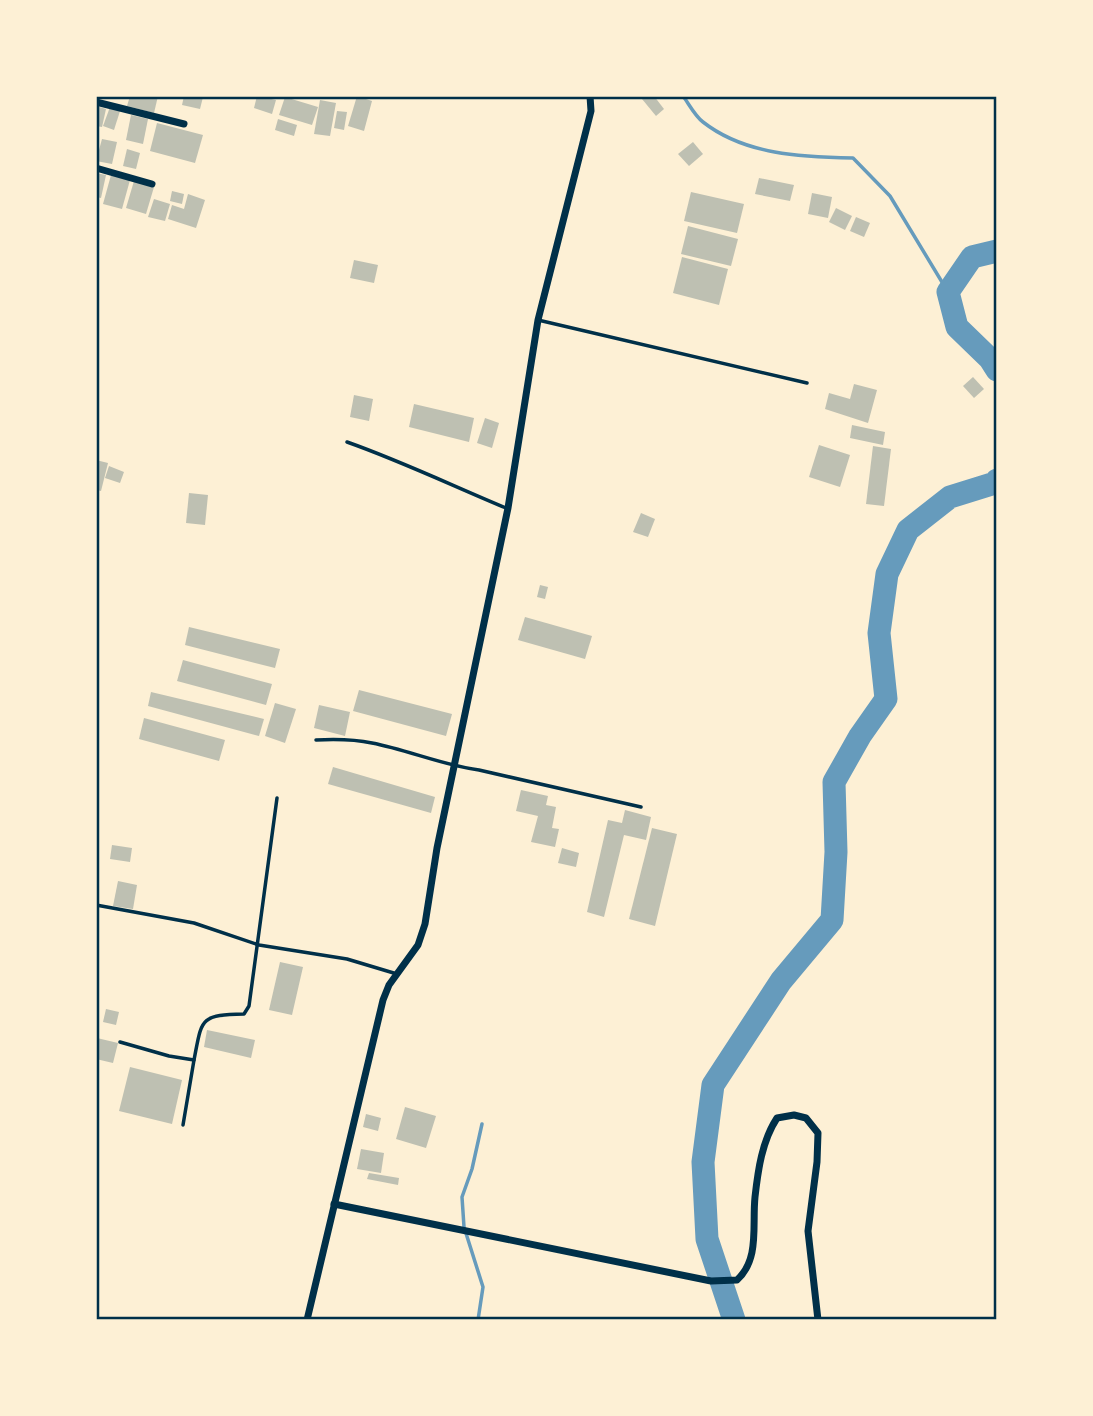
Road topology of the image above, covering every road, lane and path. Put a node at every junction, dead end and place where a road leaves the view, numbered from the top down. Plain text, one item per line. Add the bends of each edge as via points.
1 (590, 96) edge
2 (96, 102) edge
3 (184, 124) dead end
4 (96, 168) edge
5 (152, 184) dead end
6 (538, 320) junction
7 (807, 383) dead end
8 (347, 442) dead end
9 (508, 508) junction
10 (316, 740) dead end
11 (455, 767) junction
12 (277, 798) dead end
13 (641, 807) dead end
14 (96, 905) edge
15 (259, 945) junction
16 (397, 974) junction
17 (120, 1042) dead end
18 (194, 1060) junction
19 (183, 1125) dead end
20 (334, 1204) junction
21 (307, 1320) edge
22 (818, 1320) edge

1 - 6 street via 591,111
2 - 3 street
4 - 5 street
6 - 7 lane
6 - 9 street
8 - 9 lane
9 - 11 street
10 - 11 lane via 372,743
11 - 13 lane
11 - 16 street via 425,924 418,945
12 - 15 lane
14 - 15 lane via 194,923
15 - 16 lane via 347,959
15 - 18 lane via 249,1006 244,1014 207,1019 201,1025
16 - 20 street via 383,1000
17 - 18 lane
18 - 19 lane
20 - 21 street
20 - 22 street via 711,1281 737,1280 748,1270 753,1247 755,1197 766,1135 777,1118 806,1118 818,1133 808,1231

